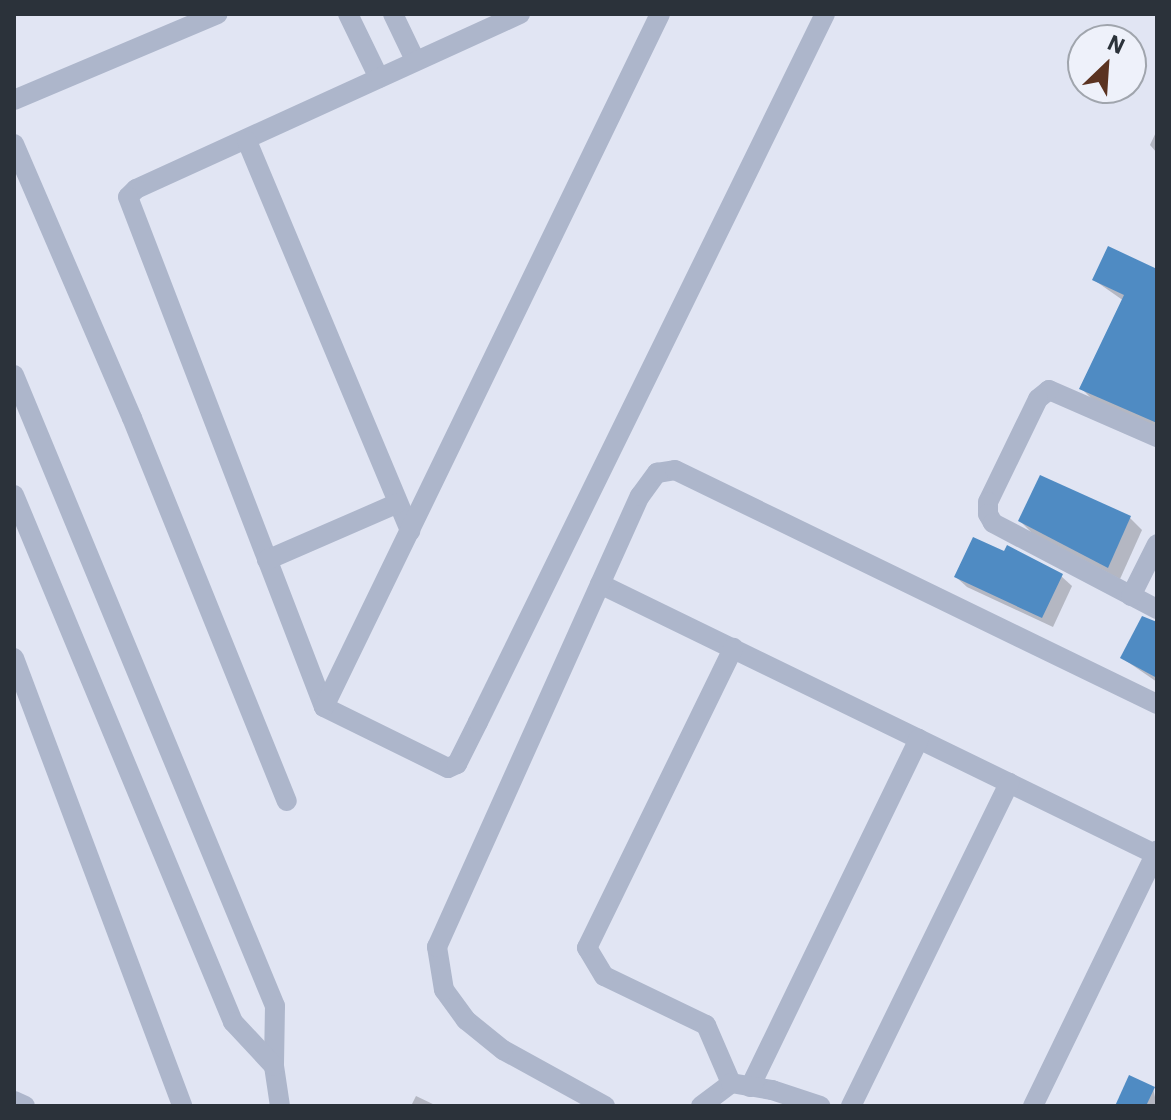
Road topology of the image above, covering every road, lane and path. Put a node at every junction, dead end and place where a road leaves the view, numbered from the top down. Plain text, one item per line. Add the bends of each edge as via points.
1 (218, 14) edge
2 (348, 14) edge
3 (393, 14) edge
4 (520, 14) edge
5 (660, 14) edge
6 (825, 14) edge
7 (415, 60) junction
8 (379, 78) junction
9 (14, 100) edge
10 (247, 141) junction
11 (14, 144) edge
12 (14, 375) edge
13 (1157, 437) edge
14 (14, 495) edge
15 (396, 504) junction
16 (410, 531) junction
17 (1157, 544) edge
18 (267, 560) junction
19 (600, 584) junction
20 (1131, 596) junction
21 (1157, 609) edge
22 (733, 648) junction
23 (14, 658) edge
24 (1157, 704) edge
25 (324, 707) junction
26 (919, 739) junction
27 (1009, 783) junction
28 (287, 801) dead end
29 (1156, 852) edge
30 (274, 1066) junction
31 (741, 1085) junction
32 (14, 1101) edge
33 (25, 1106) edge
34 (182, 1106) edge
35 (280, 1106) edge
36 (605, 1106) edge
37 (701, 1106) edge
38 (820, 1106) edge
39 (851, 1106) edge
40 (1033, 1106) edge

1 - 9 street
2 - 8 street
3 - 7 street
4 - 7 street
5 - 16 street
6 - 25 street via 457,764 442,766
7 - 8 street
8 - 10 street
10 - 15 street
10 - 18 street via 128,197
11 - 28 street via 144,446
12 - 30 street via 275,1006
13 - 20 street via 1049,390 1038,399 988,502 993,523
14 - 30 street via 233,1022
15 - 16 street
15 - 18 street
16 - 25 street
17 - 20 street
18 - 25 street
19 - 22 street
19 - 24 street via 650,480 665,468 675,470
19 - 36 street via 437,947 444,990 466,1020 503,1050
20 - 21 street
22 - 26 street
22 - 31 street via 587,948 604,976 706,1025
23 - 34 street
26 - 27 street
26 - 31 street
27 - 29 street
27 - 39 street
29 - 40 street
30 - 35 street
31 - 37 street
31 - 38 street
32 - 33 street

